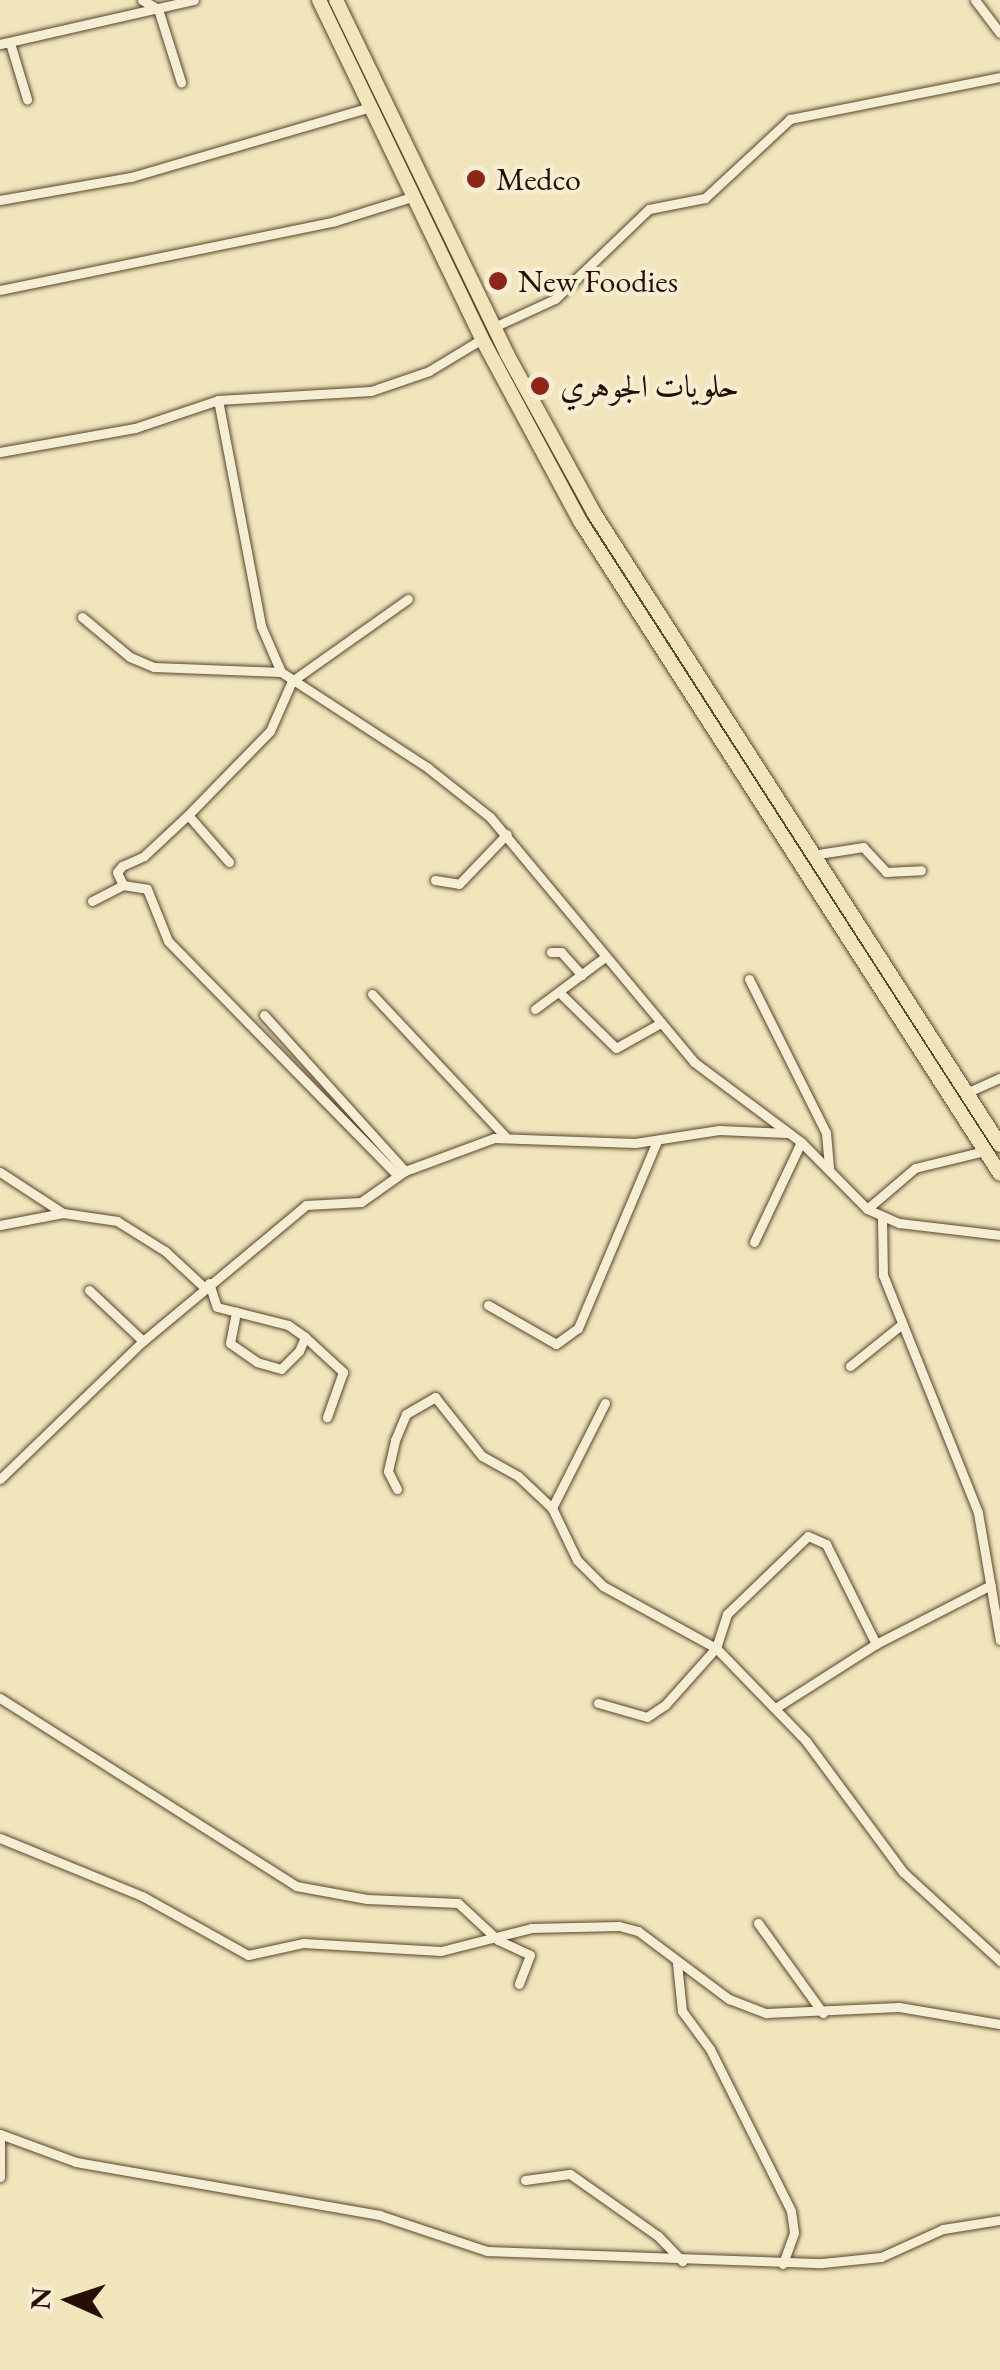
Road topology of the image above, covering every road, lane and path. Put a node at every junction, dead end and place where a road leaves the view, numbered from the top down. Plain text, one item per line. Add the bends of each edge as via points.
1 (142, 0) edge
2 (194, 0) edge
3 (319, 0) edge
4 (336, 0) edge
5 (976, 0) edge
6 (158, 10) junction
7 (86, 24) junction
8 (1000, 34) edge
9 (92, 37) dead end
10 (5, 44) edge
11 (1000, 77) edge
12 (180, 82) dead end
13 (27, 99) dead end
14 (370, 108) junction
15 (412, 197) junction
16 (0, 200) edge
17 (472, 281) junction
18 (457, 288) junction
19 (0, 290) edge
20 (494, 328) junction
21 (482, 339) junction
22 (218, 400) junction
23 (0, 452) edge
24 (408, 600) dead end
25 (82, 617) dead end
26 (281, 672) junction
27 (292, 682) junction
28 (188, 815) junction
29 (508, 834) junction
30 (812, 855) junction
31 (229, 862) dead end
32 (920, 870) dead end
33 (435, 880) dead end
34 (123, 884) junction
35 (92, 900) dead end
36 (551, 952) dead end
37 (605, 957) junction
38 (582, 976) junction
39 (749, 979) dead end
40 (560, 993) junction
41 (372, 994) dead end
42 (535, 1010) dead end
43 (264, 1015) dead end
44 (659, 1024) junction
45 (1000, 1078) edge
46 (966, 1093) junction
47 (790, 1133) junction
48 (505, 1136) junction
49 (658, 1141) junction
50 (800, 1142) junction
51 (1000, 1145) edge
52 (985, 1151) junction
53 (829, 1168) junction
54 (0, 1172) edge
55 (401, 1173) junction
56 (1000, 1174) edge
57 (867, 1209) junction
58 (63, 1213) junction
59 (882, 1219) junction
60 (0, 1225) edge
61 (1000, 1235) edge
62 (754, 1242) dead end
63 (207, 1286) junction
64 (89, 1290) dead end
65 (488, 1305) dead end
66 (236, 1312) junction
67 (902, 1324) junction
68 (305, 1337) junction
69 (143, 1341) junction
70 (850, 1366) dead end
71 (604, 1403) dead end
72 (327, 1416) dead end
73 (0, 1479) edge
74 (397, 1488) dead end
75 (552, 1508) junction
76 (991, 1584) junction
77 (1000, 1640) edge
78 (876, 1644) junction
79 (716, 1648) junction
80 (0, 1698) edge
81 (598, 1703) dead end
82 (778, 1707) junction
83 (0, 1838) edge
84 (758, 1924) dead end
85 (498, 1940) junction
86 (1000, 1960) edge
87 (677, 1962) junction
88 (519, 1984) dead end
89 (823, 2013) junction
90 (1000, 2024) edge
91 (0, 2176) edge
92 (525, 2180) dead end
93 (1000, 2220) edge
94 (682, 2262) junction
95 (783, 2264) junction

1 - 6 street
2 - 6 street
3 - 14 highway
4 - 17 highway
5 - 8 street
6 - 7 street
6 - 12 street
7 - 9 street
7 - 10 street
10 - 13 street
11 - 20 street via 790,119 705,198 649,209 555,299
14 - 15 highway
14 - 16 street via 150,172
15 - 18 highway
15 - 19 street via 335,222
17 - 18 highway
17 - 20 highway
18 - 21 highway
20 - 30 highway via 647,602
21 - 22 street via 429,371 371,391
21 - 52 highway via 634,610
22 - 23 street via 135,428
22 - 26 street via 260,626
24 - 27 street
25 - 26 street via 130,657 154,667
26 - 27 street
27 - 28 street via 270,731
27 - 29 street via 428,768
28 - 31 street
28 - 34 street via 144,856 122,866 117,872
29 - 33 street via 459,884
29 - 37 street
30 - 32 street via 863,847 886,872
30 - 46 highway
34 - 35 street
34 - 55 street via 148,889 168,941
36 - 38 street via 561,952
37 - 38 street
37 - 44 street
38 - 40 street
39 - 53 street via 826,1133
40 - 42 street
40 - 44 street via 616,1048
41 - 48 street
43 - 55 street
44 - 47 street via 694,1062
45 - 46 street
46 - 51 highway
47 - 49 street via 718,1130
47 - 50 street
48 - 49 street
48 - 55 street
49 - 65 street via 578,1328 556,1344
50 - 53 street
50 - 62 street
52 - 56 highway
52 - 57 street via 915,1168
53 - 57 street
54 - 58 street
55 - 63 street via 362,1202 306,1205
57 - 59 street
58 - 60 street
58 - 63 street via 117,1221
59 - 61 street
59 - 67 street via 883,1276
63 - 66 street via 217,1307
63 - 69 street
64 - 69 street
66 - 68 street via 288,1325
66 - 68 street via 230,1343 257,1362 281,1370
67 - 70 street
67 - 76 street via 978,1512
68 - 72 street via 343,1372
69 - 73 street
71 - 75 street
74 - 75 street via 388,1471 395,1440 406,1414 435,1397 482,1456 518,1476
75 - 79 street via 589,1575
76 - 77 street
76 - 78 street
78 - 79 street via 826,1544 814,1535 727,1614
78 - 82 street
79 - 81 street via 647,1717
79 - 82 street
80 - 85 street via 296,1886 367,1899 458,1903 481,1917
82 - 86 street via 866,1814 903,1872
83 - 85 street via 142,1896 248,1955 303,1943 441,1950
84 - 89 street
85 - 87 street via 531,1928 625,1926
85 - 88 street via 530,1955
87 - 89 street via 728,1998 766,2013
87 - 95 street via 682,2011 710,2049 791,2210 794,2232
89 - 90 street via 900,2007
91 - 94 street via 0,2134 76,2162 379,2215 484,2251
92 - 94 street via 570,2174 658,2236
93 - 95 street via 944,2229 881,2256
94 - 95 street

